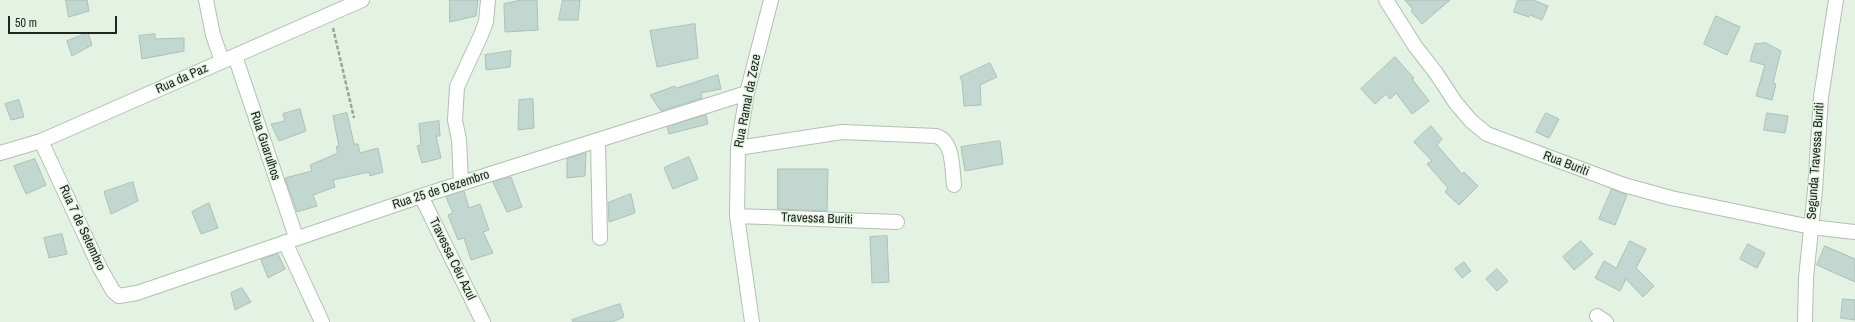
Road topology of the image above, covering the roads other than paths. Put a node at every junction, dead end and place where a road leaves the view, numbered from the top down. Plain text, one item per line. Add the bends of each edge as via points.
1 (206, 0) edge
2 (362, 0) edge
3 (488, 0) edge
4 (771, 0) edge
5 (1386, 0) edge
6 (1836, 0) edge
7 (228, 58) junction
8 (747, 93) junction
9 (598, 140) junction
10 (41, 141) junction
11 (738, 148) junction
12 (0, 153) edge
13 (461, 183) junction
14 (954, 185) dead end
15 (421, 196) junction
16 (737, 216) junction
17 (897, 222) dead end
18 (1811, 227) junction
19 (1855, 232) edge
20 (600, 238) dead end
21 (290, 240) junction
22 (137, 293) joint
23 (322, 322) edge
24 (483, 322) edge
25 (752, 322) edge
26 (1805, 322) edge

1 - 7 street, Rua Guarulhos via 213,35
2 - 7 street, Rua da Paz
3 - 13 street via 486,22 458,86 456,120 460,140
4 - 8 street, Rua Ramal da Zeze
5 - 18 street, Rua Buriti via 1454,102 1487,134 1624,185 1671,198
6 - 18 street, Segunda Travessa Buriti via 1821,97
7 - 10 street, Rua da Paz
7 - 21 street, Rua Guarulhos
8 - 9 street, Rua 25 de Dezembro
8 - 11 street, Rua Ramal da Zeze
9 - 13 street, Rua 25 de Dezembro
9 - 20 street
10 - 12 street, Rua da Paz
10 - 22 street, Rua 7 de Setembro via 100,268 113,290 119,296
11 - 14 street via 842,132 936,136 948,146
11 - 16 street, Rua Ramal da Zeze
13 - 15 street, Rua 25 de Dezembro
15 - 21 street, Rua 25 de Dezembro
15 - 24 street, Travessa Céu Azul
16 - 17 street, Travessa Buriti
16 - 25 street, Rua Ramal da Zeze
18 - 19 street
18 - 26 street, Segunda Travessa Buriti
21 - 22 street, Rua 25 de Dezembro
21 - 23 street, Rua Guarulhos

